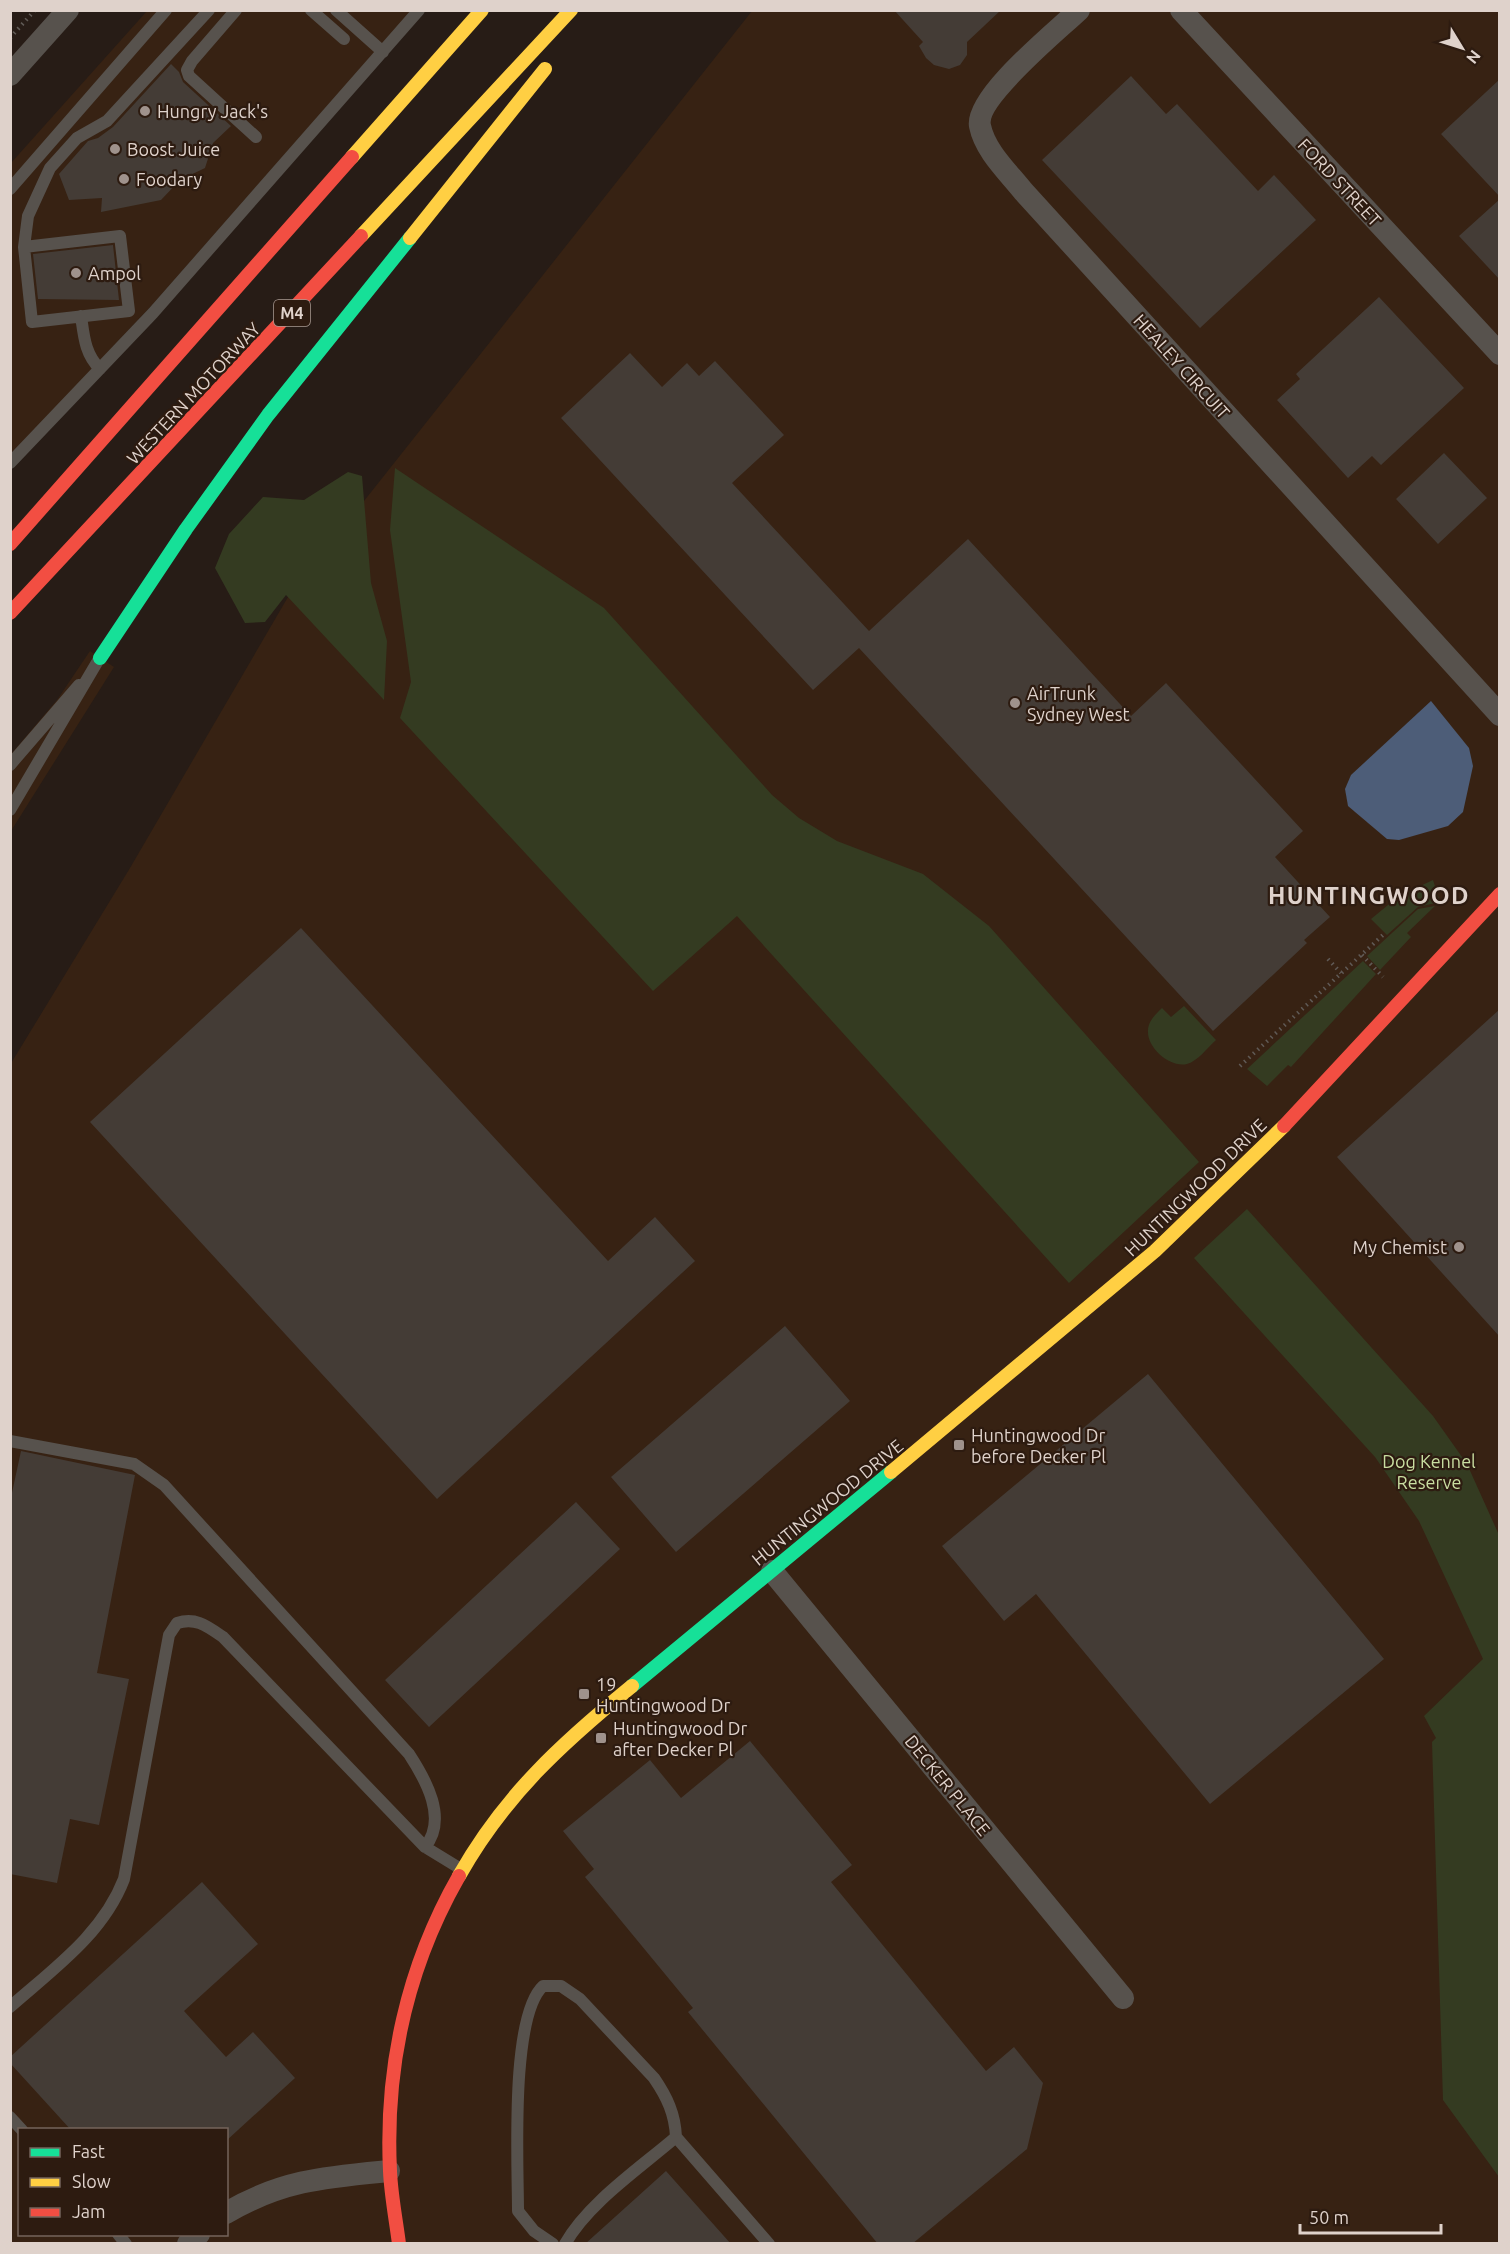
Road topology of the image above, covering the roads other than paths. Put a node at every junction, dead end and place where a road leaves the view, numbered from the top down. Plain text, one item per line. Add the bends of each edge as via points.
1 (68, 10) edge
2 (166, 10) edge
3 (208, 10) edge
4 (236, 10) edge
5 (311, 10) edge
6 (419, 10) edge
7 (482, 10) edge
8 (571, 10) edge
9 (1079, 10) edge
10 (1181, 10) edge
11 (337, 11) edge
12 (344, 39) dead end
13 (383, 52) junction
14 (552, 60) dead end
15 (10, 75) edge
16 (256, 137) dead end
17 (10, 189) edge
18 (24, 247) junction
19 (81, 316) junction
20 (1500, 354) edge
21 (100, 369) junction
22 (10, 463) edge
23 (10, 544) edge
24 (10, 613) edge
25 (100, 658) junction
26 (1500, 715) edge
27 (10, 765) edge
28 (10, 810) edge
29 (1500, 894) edge
30 (10, 1441) edge
31 (772, 1571) junction
32 (424, 1847) junction
33 (461, 1869) junction
34 (1123, 1998) dead end
35 (10, 2007) edge
36 (676, 2137) junction
37 (388, 2170) junction
38 (228, 2212) edge
39 (399, 2244) edge
40 (553, 2244) edge
41 (565, 2244) edge
42 (769, 2244) edge

1 - 15 street
2 - 17 lane
3 - 18 lane via 107,122 78,138 50,168 28,216
4 - 16 lane via 187,70
5 - 12 lane
6 - 13 lane
7 - 23 main road, WESTERN MOTORWAY
8 - 24 main road, WESTERN MOTORWAY / M4
9 - 26 street, HEALEY CIRCUIT via 1001,84 983,107 979,124 986,142 1023,191
10 - 20 street, FORD STREET
11 - 13 lane
13 - 21 lane
14 - 25 main road via 268,415
18 - 19 lane via 32,322
18 - 19 lane via 120,236 129,310
19 - 21 lane via 84,343 90,359
21 - 22 lane
25 - 27 lane
25 - 28 lane
29 - 31 main road, HUNTINGWOOD DRIVE via 1208,1203 1111,1291
30 - 32 lane via 134,1464 164,1485 409,1754 424,1777 436,1815 435,1827
31 - 33 main road, HUNTINGWOOD DRIVE via 538,1766 489,1825
31 - 34 street, DECKER PLACE
32 - 33 lane
32 - 35 lane via 223,1637 205,1624 189,1619 177,1623 169,1635 124,1879 116,1901 91,1933
33 - 37 main road, HUNTINGWOOD DRIVE via 428,1937 403,2011 389,2106
36 - 40 lane via 675,2119 654,2078 580,1999 561,1986 543,1986 536,1993 526,2021 520,2079 518,2211 534,2231
36 - 41 lane via 594,2208 573,2229
36 - 42 lane
37 - 38 street via 318,2178 274,2188
37 - 39 main road, HUNTINGWOOD DRIVE

